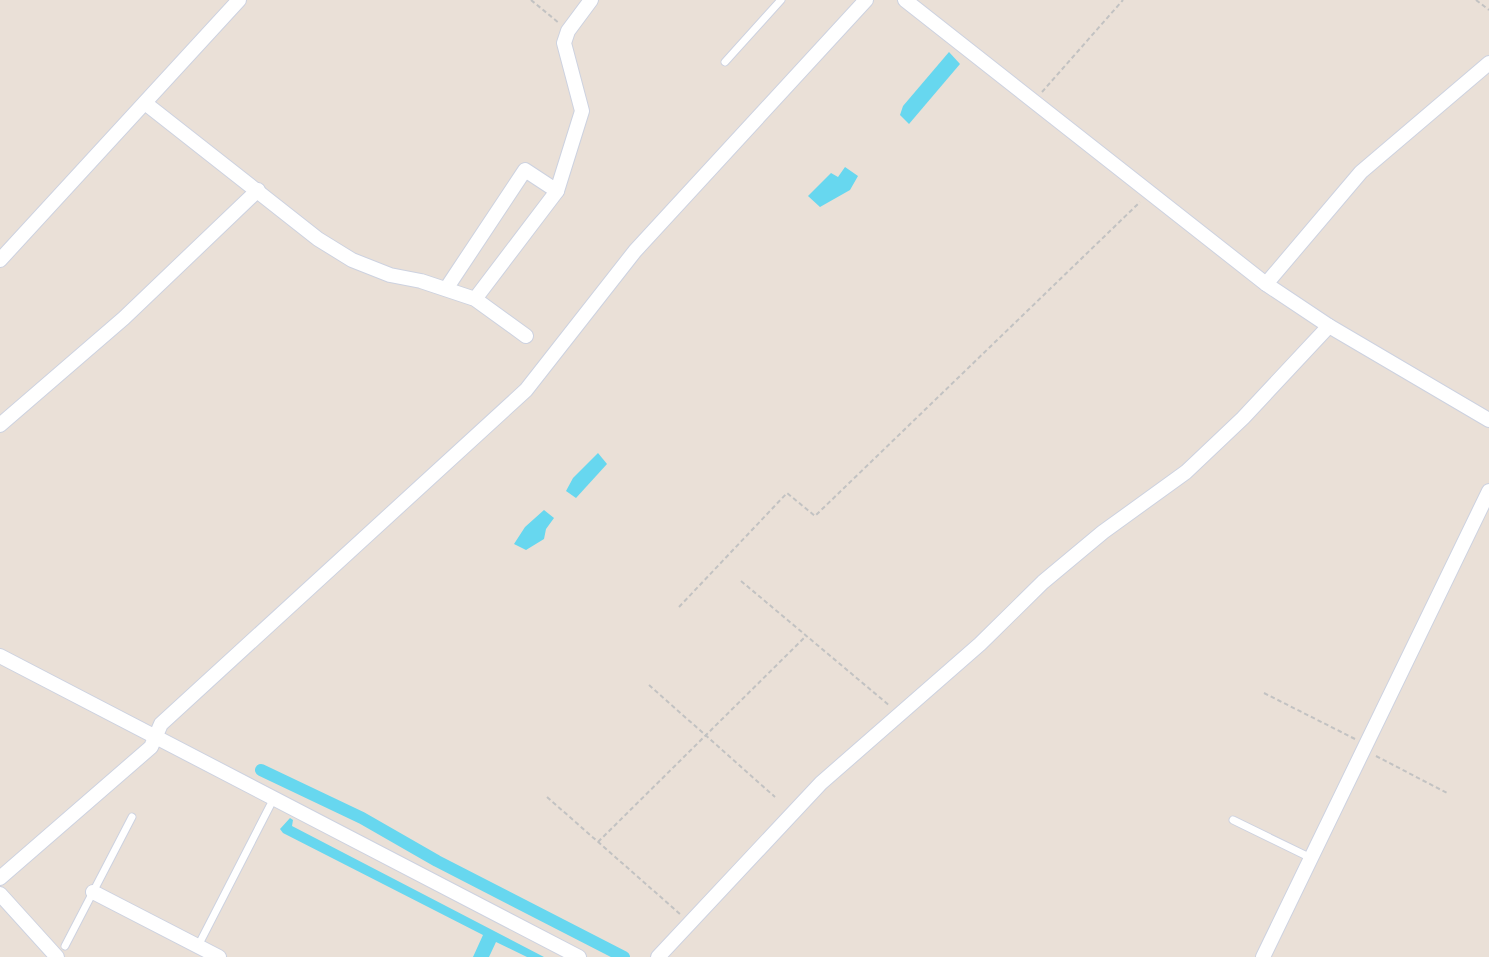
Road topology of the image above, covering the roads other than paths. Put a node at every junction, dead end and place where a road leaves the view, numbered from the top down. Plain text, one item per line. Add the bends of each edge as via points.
1 (239, 0) edge
2 (591, 0) edge
3 (781, 0) edge
4 (866, 0) edge
5 (905, 0) edge
6 (725, 62) dead end
7 (1489, 63) edge
8 (145, 103) junction
9 (258, 190) junction
10 (556, 191) junction
11 (0, 260) edge
12 (1266, 284) junction
13 (446, 289) junction
14 (475, 299) junction
15 (1329, 326) junction
16 (526, 336) dead end
17 (1489, 420) edge
18 (0, 425) edge
19 (1489, 491) edge
20 (0, 656) edge
21 (156, 737) junction
22 (274, 798) junction
23 (132, 817) dead end
24 (1233, 820) dead end
25 (1311, 858) junction
26 (0, 878) edge
27 (93, 892) junction
28 (0, 894) edge
29 (198, 946) junction
30 (61, 952) edge
31 (219, 957) edge
32 (579, 957) edge
33 (658, 957) edge
34 (1263, 957) edge

1 - 8 street
2 - 10 street via 564,43 582,111
3 - 6 lane
4 - 21 street via 635,251 526,390 161,724
5 - 12 street
7 - 12 street via 1361,172
8 - 9 street
8 - 11 street
9 - 13 street via 318,239 352,260
9 - 18 street via 124,318
10 - 13 street via 525,170
10 - 14 street
12 - 15 street
13 - 14 street
14 - 16 street
15 - 17 street
15 - 33 street via 1186,472 1103,532 1043,582 980,644 821,783
19 - 25 street
20 - 21 street
21 - 22 street
21 - 26 street via 151,747
22 - 29 lane
22 - 32 street
23 - 27 lane
24 - 25 lane
25 - 34 street
27 - 29 street
27 - 30 lane
28 - 30 street
29 - 31 street

